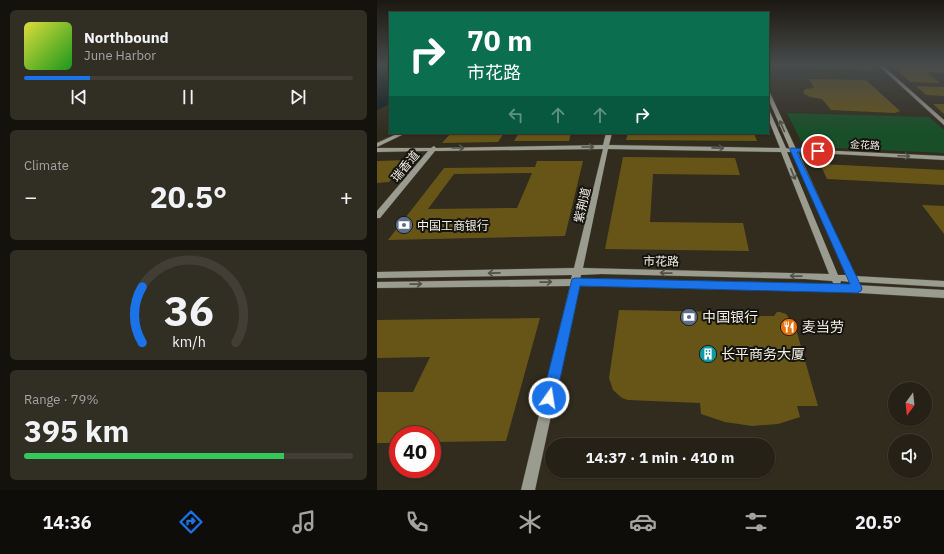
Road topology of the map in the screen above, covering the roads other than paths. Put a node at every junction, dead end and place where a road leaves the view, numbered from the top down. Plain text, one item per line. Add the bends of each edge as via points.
1 (905, 88) edge
2 (769, 96) edge
3 (769, 114) edge
4 (944, 123) edge
5 (401, 134) edge
6 (609, 134) edge
7 (377, 145) edge
8 (606, 147) junction
9 (434, 148) junction
10 (783, 149) junction
11 (377, 150) edge
12 (793, 150) junction
13 (944, 158) edge
14 (377, 216) edge
15 (377, 275) edge
16 (577, 277) junction
17 (835, 278) junction
18 (853, 278) junction
19 (944, 284) edge
20 (377, 285) edge
21 (839, 288) junction
22 (857, 288) junction
23 (944, 294) edge
24 (528, 490) edge

1 - 4 main road
12 -> 2 main road
3 - 10 main road
5 - 7 main road
6 - 8 main road, 紫荆道
9 -> 8 main road, 金花路
8 -> 10 main road, 金花路
8 - 16 main road, 紫荆道
9 - 11 main road, 金花路
9 - 14 main road, 瑞香道
10 - 12 main road, 金花路
10 -> 17 main road
12 -> 13 main road, 金花路
12 - 18 main road
16 -> 15 main road, 市花路
17 -> 16 main road, 市花路
20 -> 16 main road, 市花路
16 - 21 main road, 市花路
16 - 24 main road, 紫荆道
17 - 18 main road, 市花路
17 - 21 main road
18 - 19 main road, 市花路
18 - 22 main road
21 - 22 main road, 市花路
22 - 23 main road, 市花路

